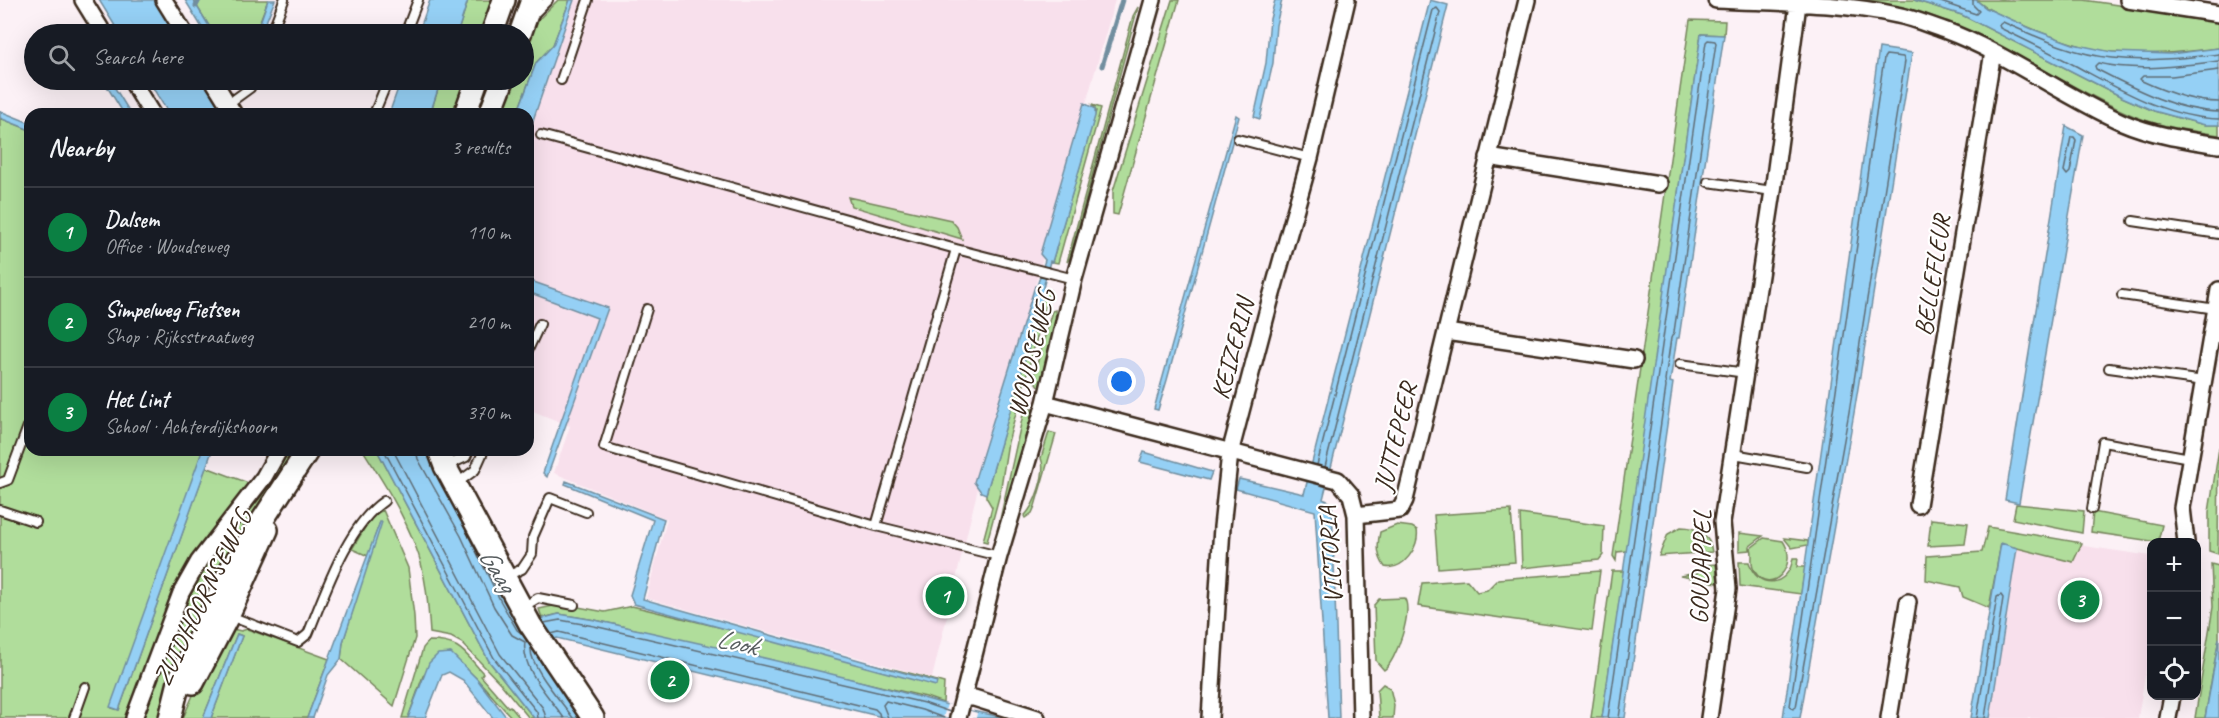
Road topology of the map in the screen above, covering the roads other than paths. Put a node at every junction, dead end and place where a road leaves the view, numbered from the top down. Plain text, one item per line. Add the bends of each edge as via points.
1 (83, 0) edge
2 (164, 0) edge
3 (284, 0) edge
4 (418, 0) edge
5 (548, 0) edge
6 (588, 0) edge
7 (1153, 0) edge
8 (1347, 0) edge
9 (1527, 0) edge
10 (1716, 0) edge
11 (2128, 0) edge
12 (513, 3) edge
13 (1798, 4) junction
14 (2219, 14) edge
15 (98, 24) edge
16 (179, 24) edge
17 (275, 24) edge
18 (409, 24) edge
19 (499, 24) edge
20 (521, 24) edge
21 (526, 24) edge
22 (1993, 52) junction
23 (561, 80) dead end
24 (137, 90) edge
25 (219, 90) edge
26 (248, 90) edge
27 (384, 90) edge
28 (473, 90) edge
29 (499, 90) edge
30 (148, 108) edge
31 (230, 108) edge
32 (232, 108) edge
33 (376, 108) edge
34 (467, 108) edge
35 (492, 108) edge
36 (541, 135) dead end
37 (1238, 139) dead end
38 (2219, 145) edge
39 (1488, 157) junction
40 (1310, 158) junction
41 (1708, 182) dead end
42 (1659, 184) dead end
43 (1773, 191) junction
44 (2133, 221) dead end
45 (2219, 234) edge
46 (956, 249) junction
47 (1074, 279) junction
48 (2219, 290) edge
49 (2122, 295) dead end
50 (647, 309) dead end
51 (2216, 309) junction
52 (540, 324) dead end
53 (1446, 332) junction
54 (534, 337) edge
55 (1634, 360) dead end
56 (1680, 364) dead end
57 (2109, 368) dead end
58 (1746, 373) junction
59 (2204, 381) junction
60 (1046, 403) junction
61 (24, 437) edge
62 (1230, 453) junction
63 (1734, 454) junction
64 (276, 456) edge
65 (304, 456) edge
66 (466, 456) edge
67 (481, 456) edge
68 (2190, 458) junction
69 (446, 467) edge
70 (1807, 467) dead end
71 (0, 483) edge
72 (384, 501) dead end
73 (1918, 505) dead end
74 (2092, 509) dead end
75 (0, 510) edge
76 (586, 512) dead end
77 (1356, 515) junction
78 (36, 522) dead end
79 (876, 526) junction
80 (2185, 538) edge
81 (999, 556) junction
82 (503, 577) junction
83 (1908, 602) dead end
84 (574, 605) dead end
85 (220, 612) junction
86 (526, 615) junction
87 (85, 687) dead end
88 (2171, 700) edge
89 (961, 708) edge
90 (74, 718) edge
91 (134, 718) edge
92 (171, 718) edge
93 (593, 718) edge
94 (1037, 718) edge
95 (1210, 718) edge
96 (1360, 718) edge
97 (1709, 718) edge
98 (1889, 718) edge
99 (2168, 718) edge

1 - 15 street
2 - 16 street
3 - 17 lane
4 - 18 lane
5 - 21 lane
6 - 23 lane
7 - 47 street, WOUDSEWEG
8 - 40 street, KEIZERIN
9 - 39 street, JUTTEPEER
10 - 13 street
11 - 14 street
12 - 19 main road
12 - 20 main road
13 - 22 street via 1899,15
13 - 43 street, GOUDAPPEL
22 - 38 street via 2123,122 2176,138
22 - 73 street, BELLEFLEUR
24 - 30 street
25 - 31 street
26 - 32 lane
27 - 33 lane
28 - 34 main road
29 - 35 main road
36 - 46 lane
37 - 40 lane
39 - 42 street
39 - 53 street, JUTTEPEER
40 - 62 street, KEIZERIN
41 - 43 lane
43 - 58 street, GOUDAPPEL
44 - 45 lane
46 - 47 lane
46 - 79 lane
47 - 60 street, WOUDSEWEG
48 - 51 street
49 - 51 lane
50 - 79 lane via 604,447
51 - 59 street
52 - 54 lane
53 - 55 street
53 - 77 street, JUTTEPEER via 1405,501 1400,510
56 - 58 lane
57 - 59 lane
58 - 63 street, GOUDAPPEL
59 - 68 street
60 - 62 street, VICTORIA
60 - 81 street, WOUDSEWEG
61 - 71 lane via 8,480
62 - 77 street, VICTORIA via 1338,480 1351,495
62 - 95 street, KEIZERIN
63 - 70 lane
63 - 97 street, GOUDAPPEL via 1722,522 1728,589
64 - 91 street, ZUIDHOORNSEWEG via 199,561 181,593
65 - 85 main road, ZUIDHOORNSEWEG via 278,498 266,535
66 - 69 lane
67 - 69 lane via 474,470
68 - 74 lane via 2103,442
68 - 80 street via 2182,508
69 - 82 main road
72 - 85 lane via 371,510 355,532 308,634 298,642
75 - 78 lane
76 - 82 lane via 550,498 533,537 532,554 522,569
77 - 96 street, VICTORIA
79 - 81 lane
81 - 89 street, WOUDSEWEG
82 - 86 main road
83 - 98 street
84 - 86 lane via 538,598
85 - 92 main road, ZUIDHOORNSEWEG
86 - 93 main road
87 - 90 lane
88 - 99 street
89 - 94 street via 974,698

